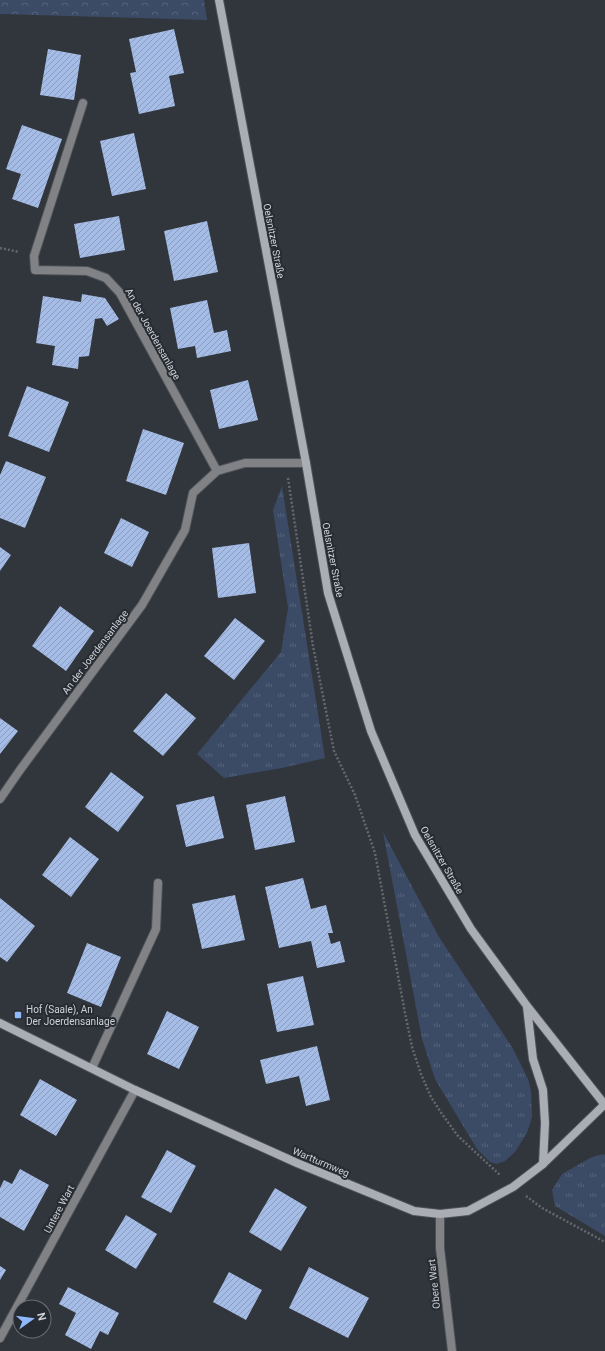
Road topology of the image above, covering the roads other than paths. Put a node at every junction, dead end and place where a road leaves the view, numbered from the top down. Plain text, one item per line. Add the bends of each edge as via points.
1 (218, 0) edge
2 (84, 103) dead end
3 (306, 463) junction
4 (217, 471) junction
5 (0, 799) edge
6 (158, 883) dead end
7 (527, 1006) junction
8 (0, 1023) edge
9 (92, 1068) junction
10 (135, 1090) junction
11 (605, 1105) edge
12 (543, 1164) junction
13 (440, 1214) junction
14 (0, 1338) edge
15 (452, 1351) edge

1 - 3 main road, Oelsnitzer Straße
2 - 4 street, An der Joerdensanlage via 34,256 35,270 87,271 106,278 120,293
3 - 4 street, An der Joerdensanlage via 245,463
3 - 7 main road, Oelsnitzer Straße via 328,593 371,731 415,835 471,929
4 - 5 street, An der Joerdensanlage via 194,493 185,530 142,606
6 - 9 street via 156,929
7 - 11 main road, Oelsnitzer Straße
7 - 12 main road via 533,1059 543,1090
8 - 9 main road, Wartturmweg
9 - 10 main road, Wartturmweg
10 - 13 main road, Wartturmweg via 297,1163 414,1211
10 - 14 street, Untere Wart
11 - 12 main road, Wartturmweg
12 - 13 main road, Wartturmweg via 512,1187 468,1211
13 - 15 street, Obere Wart via 440,1248

